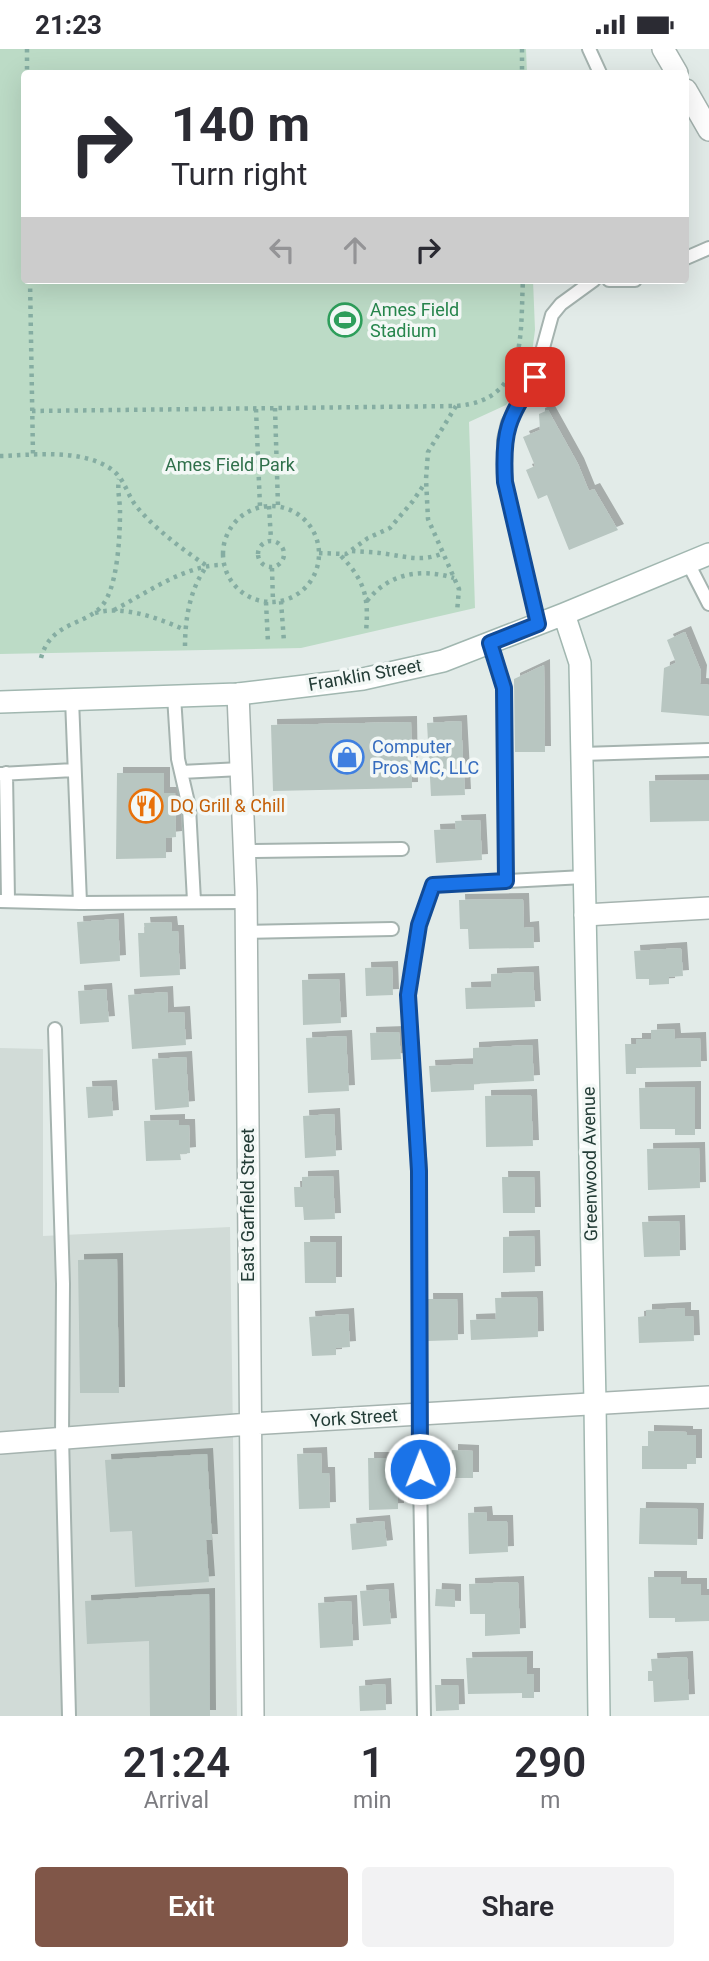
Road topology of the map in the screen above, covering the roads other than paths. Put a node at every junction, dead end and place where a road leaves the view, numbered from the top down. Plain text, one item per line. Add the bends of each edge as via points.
1 (590, 49) edge
2 (663, 49) edge
3 (599, 70) edge
4 (675, 70) edge
5 (689, 95) edge
6 (709, 130) edge
7 (709, 248) edge
8 (689, 257) edge
9 (588, 284) edge
10 (709, 554) edge
11 (688, 563) junction
12 (709, 604) edge
13 (564, 614) junction
14 (538, 624) junction
15 (490, 643) junction
16 (238, 694) junction
17 (174, 696) junction
18 (72, 699) junction
19 (0, 702) edge
20 (709, 750) edge
21 (582, 754) junction
22 (241, 769) junction
23 (74, 770) junction
24 (181, 772) junction
25 (3, 774) edge
26 (402, 849) dead end
27 (245, 851) junction
28 (584, 877) junction
29 (506, 881) junction
30 (4, 900) edge
31 (194, 901) junction
32 (246, 902) junction
33 (80, 903) junction
34 (709, 908) edge
35 (585, 915) junction
36 (392, 929) dead end
37 (246, 932) junction
38 (55, 1029) dead end
39 (709, 1397) edge
40 (595, 1403) junction
41 (419, 1414) junction
42 (250, 1425) junction
43 (62, 1437) junction
44 (0, 1443) edge
45 (69, 1716) edge
46 (253, 1716) edge
47 (424, 1716) edge
48 (599, 1716) edge

1 - 3 lane
2 - 4 street
5 - 6 street
7 - 8 lane
9 - 14 lane via 552,315 535,377 508,423 504,440 505,482
10 - 11 street, Franklin Street
11 - 12 lane
11 - 13 street, Franklin Street
13 - 14 street, Franklin Street
13 - 21 street, Greenwood Avenue via 580,663
14 - 15 street, Franklin Street
15 - 16 street, Franklin Street via 443,660 363,679
15 - 29 lane via 504,688
16 - 17 street, Franklin Street
16 - 22 street, East Garfield Street
17 - 18 street, Franklin Street
17 - 24 lane
18 - 19 street, Franklin Street
18 - 23 lane
20 - 21 lane
21 - 28 street, Greenwood Avenue
22 - 24 lane
22 - 27 street, East Garfield Street
23 - 25 lane
23 - 33 lane
24 - 31 lane via 189,807
25 - 30 lane
26 - 27 lane
27 - 32 street, East Garfield Street
28 - 29 lane
28 - 35 street, Greenwood Avenue
29 - 41 lane via 433,885 419,925 408,995 419,1171
30 - 33 lane
31 - 32 lane
31 - 33 lane
32 - 37 street, East Garfield Street
34 - 35 street
35 - 40 street, Greenwood Avenue
36 - 37 lane
37 - 42 street, East Garfield Street
38 - 43 lane via 63,1284
39 - 40 street, York Street
40 - 41 street, York Street
40 - 48 street, Greenwood Avenue
41 - 42 street, York Street
41 - 47 lane
42 - 43 street, York Street
42 - 46 street, East Garfield Street
43 - 44 street, York Street
43 - 45 lane

